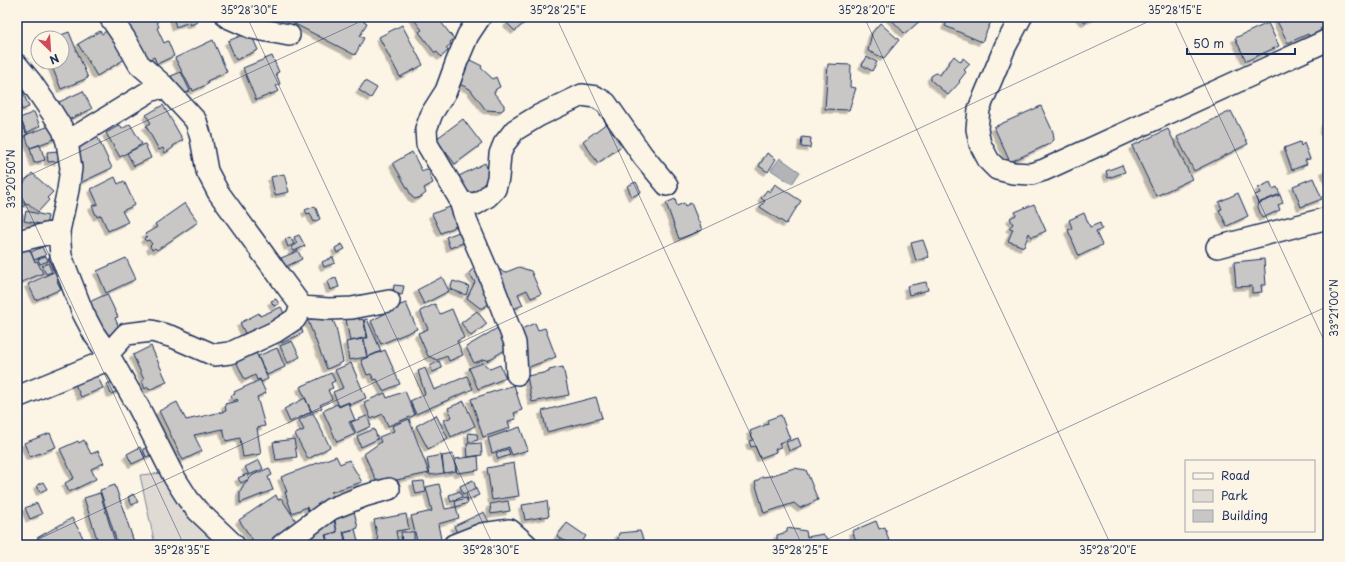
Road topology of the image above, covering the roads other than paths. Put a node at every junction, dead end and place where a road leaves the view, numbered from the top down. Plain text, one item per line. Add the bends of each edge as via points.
1 (110, 17) edge
2 (227, 17) edge
3 (480, 17) edge
4 (1021, 17) edge
5 (289, 35) dead end
6 (1328, 40) edge
7 (17, 65) edge
8 (164, 86) junction
9 (67, 142) junction
10 (667, 185) dead end
11 (459, 198) junction
12 (1328, 218) edge
13 (59, 231) junction
14 (17, 241) edge
15 (1217, 247) dead end
16 (389, 301) dead end
17 (302, 307) junction
18 (109, 356) junction
19 (517, 374) dead end
20 (17, 397) edge
21 (389, 489) dead end
22 (234, 545) edge
23 (282, 545) edge
24 (454, 545) edge
25 (527, 545) edge

1 - 8 street via 139,64
2 - 5 street via 252,28
3 - 11 street via 468,35 446,91 432,113 426,129 427,144
4 - 6 street via 1005,47 979,109 977,129 980,144 989,161 997,169 1013,173 1031,174 1044,170
7 - 9 street via 53,114
8 - 9 street via 150,91
8 - 17 street via 196,121 207,171 218,192
9 - 13 street via 71,168
10 - 11 street via 606,103 596,97 582,95 515,130 504,144 495,189 487,197 476,204 463,203
11 - 19 street via 515,343
12 - 15 street
13 - 14 street
13 - 18 street via 62,256 75,294 94,334
16 - 17 street via 352,308
17 - 18 street via 295,319 275,332 230,352 214,355 152,331 126,334
18 - 20 street
18 - 22 street via 188,499
21 - 23 street via 331,508
24 - 25 street via 482,534 510,530

